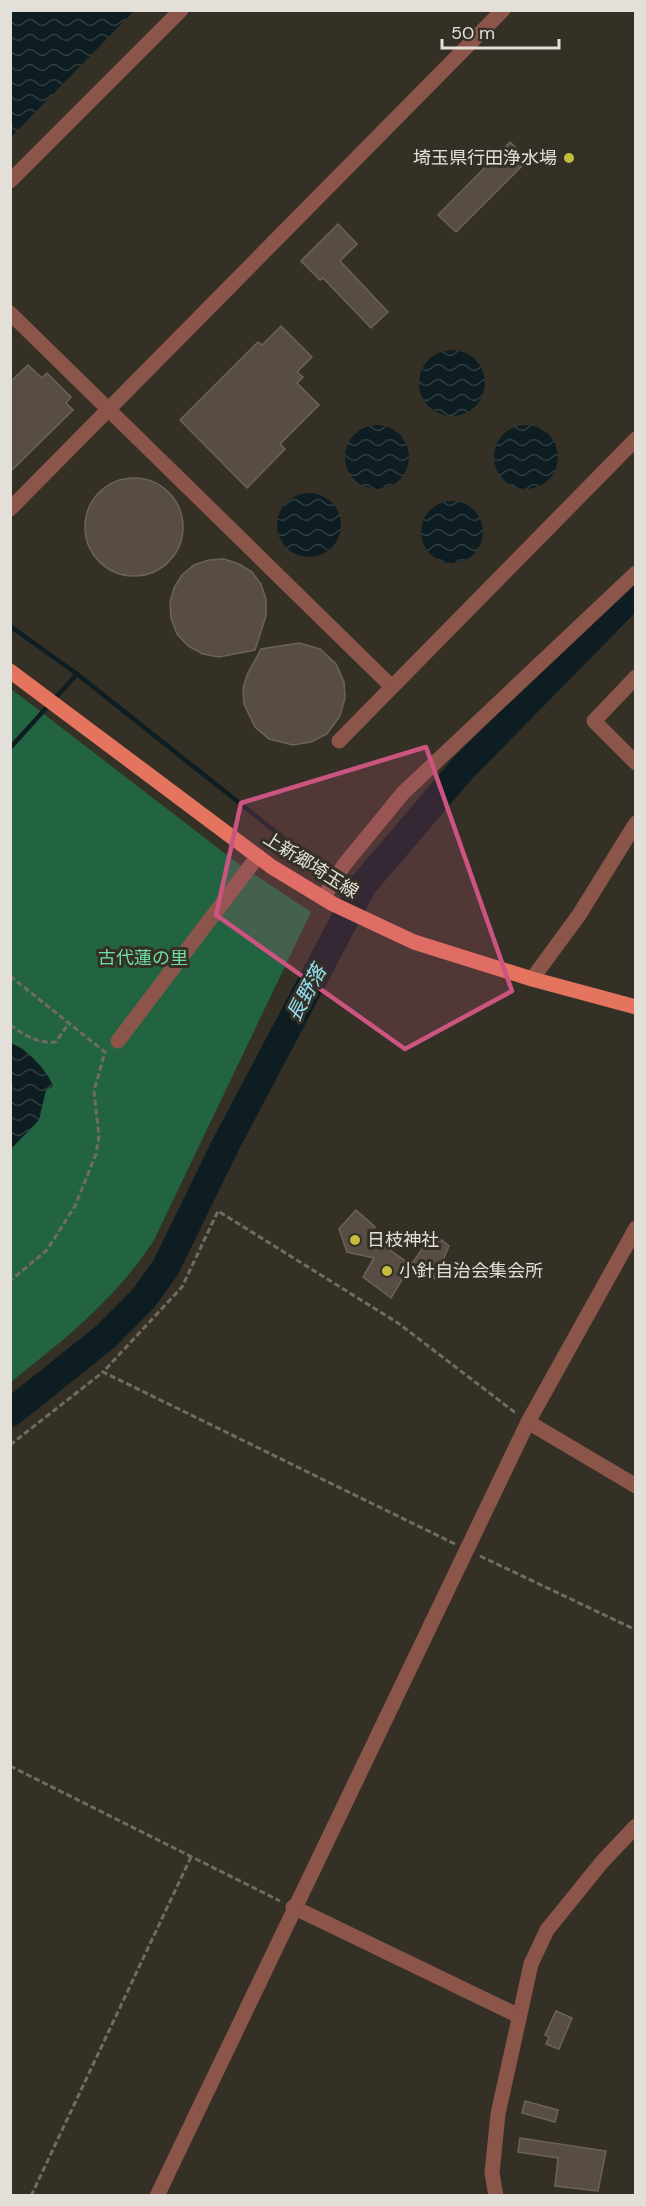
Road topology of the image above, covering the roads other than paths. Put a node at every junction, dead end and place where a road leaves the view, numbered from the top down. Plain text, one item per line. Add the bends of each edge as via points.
1 (181, 10) edge
2 (503, 10) edge
3 (10, 181) edge
4 (10, 313) edge
5 (108, 410) junction
6 (636, 439) edge
7 (10, 509) edge
8 (636, 573) edge
9 (10, 671) edge
10 (635, 679) edge
11 (392, 687) junction
12 (339, 741) dead end
13 (636, 763) edge
14 (636, 823) edge
15 (258, 856) junction
16 (328, 901) junction
17 (532, 979) junction
18 (636, 1007) edge
19 (118, 1041) dead end
20 (636, 1227) edge
21 (528, 1422) junction
22 (636, 1486) edge
23 (636, 1826) edge
24 (293, 1907) junction
25 (519, 2016) junction
26 (157, 2196) edge
27 (496, 2196) edge

1 - 3 street
2 - 5 street
4 - 5 street
5 - 7 street
5 - 11 street
6 - 11 street
8 - 16 street via 404,793 344,865 333,881
9 - 15 main road, 上新郷埼玉線
10 - 13 street via 594,721
11 - 12 street
14 - 17 street via 579,915
15 - 16 main road, 上新郷埼玉線
15 - 19 street
16 - 17 main road, 上新郷埼玉線 via 414,942
17 - 18 main road, 上新郷埼玉線
20 - 21 street
21 - 22 street
21 - 24 street
23 - 25 street via 547,1930 531,1964
24 - 25 street
24 - 26 street
25 - 27 street via 498,2115 492,2173

